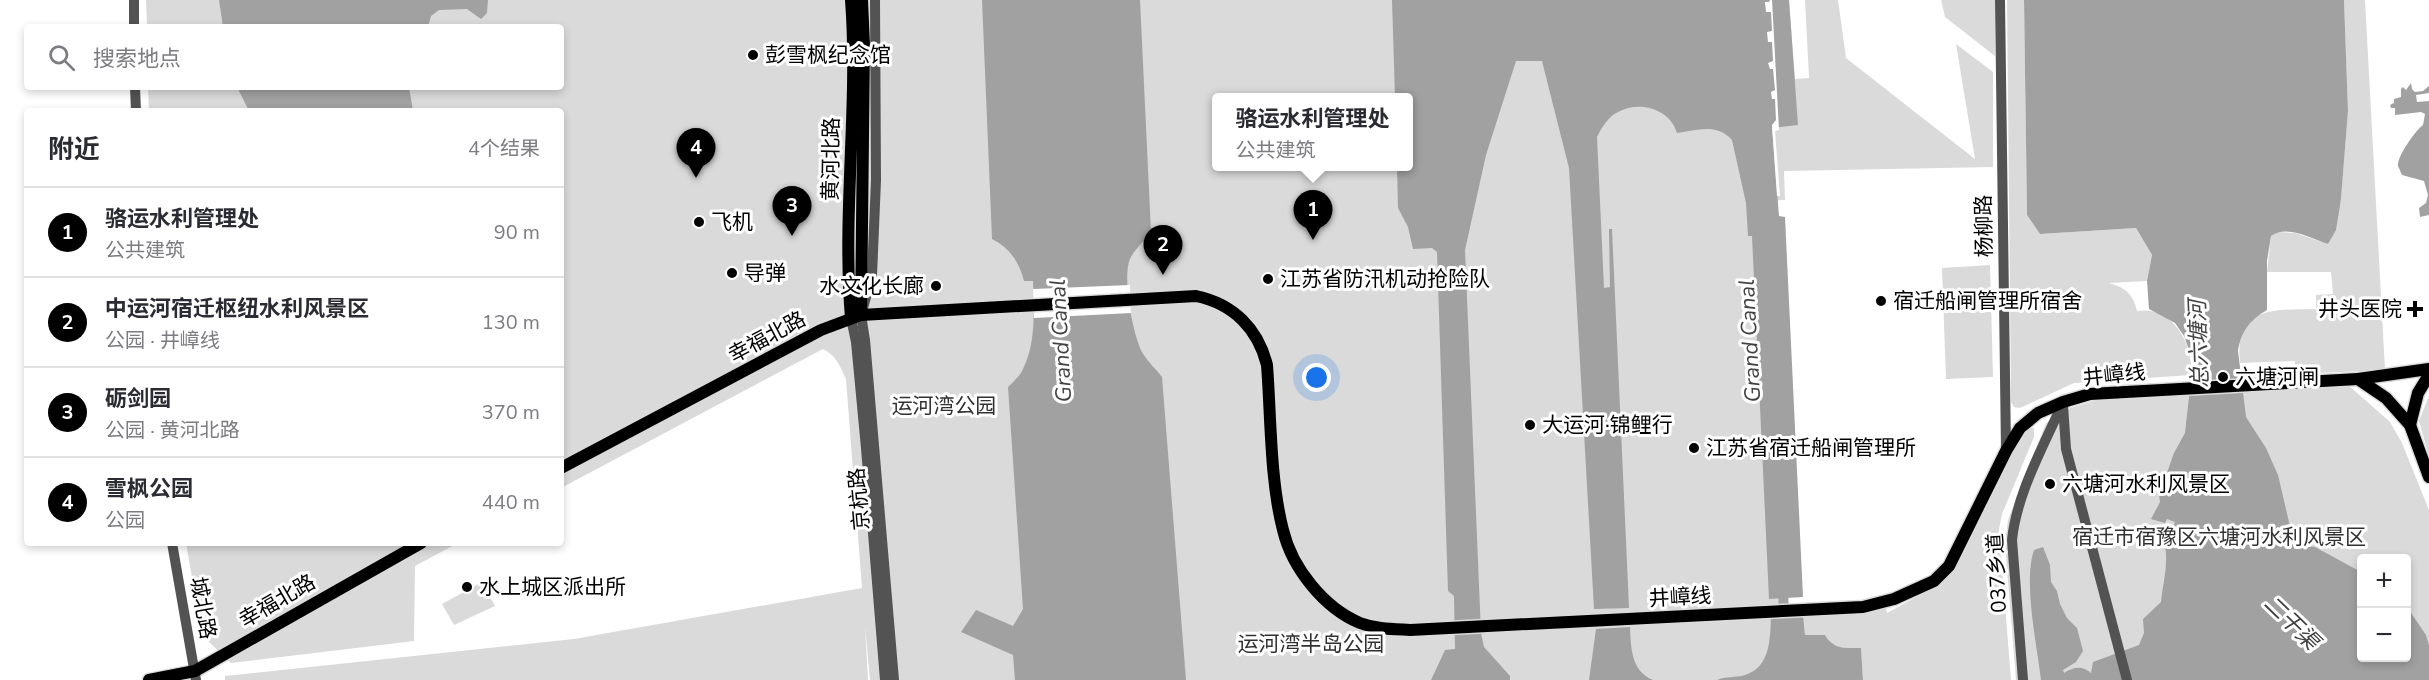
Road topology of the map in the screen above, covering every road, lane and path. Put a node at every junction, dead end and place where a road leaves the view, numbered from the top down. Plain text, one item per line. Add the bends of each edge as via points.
1 (134, 0) edge
2 (851, 0) edge
3 (862, 0) edge
4 (874, 0) edge
5 (2000, 0) edge
6 (134, 24) edge
7 (135, 90) edge
8 (136, 108) edge
9 (1010, 307) joint
10 (856, 317) junction
11 (2429, 369) edge
12 (2429, 375) edge
13 (2358, 379) junction
14 (2063, 402) junction
15 (2410, 426) junction
16 (2006, 451) junction
17 (564, 466) edge
18 (2429, 477) edge
19 (173, 546) edge
20 (416, 546) edge
21 (195, 675) edge
22 (149, 680) edge
23 (885, 680) edge
24 (894, 680) edge
25 (2023, 680) edge
26 (2127, 680) edge

1 - 6 street
2 - 10 main road, 黄河北路 via 848,276
3 - 10 main road, 黄河北路
4 - 10 street via 876,180 872,276
5 - 16 street, 杨柳路
7 - 8 street
9 - 10 main road, 幸福北路
9 - 16 main road, 井嶂线 via 1186,296 1207,298 1233,311 1251,328 1267,366 1276,489 1290,550 1321,596 1350,618 1372,626 1410,630 1560,623 1844,608 1894,600 1934,581 1949,566
10 - 17 main road, 幸福北路 via 802,339
10 - 23 street, 京杭路
10 - 24 street, 京杭路 via 865,340
11 - 13 main road, 井嶂线
12 - 15 main road via 2418,393
13 - 14 main road, 井嶂线 via 2090,394
13 - 15 main road via 2386,398
14 - 16 main road, 井嶂线 via 2038,413 2020,428
14 - 25 street, 037乡道 via 2014,521 2012,540
14 - 26 street via 2066,449
15 - 18 main road
19 - 21 street, 城北路
20 - 21 main road, 幸福北路
21 - 22 main road, 幸福北路

